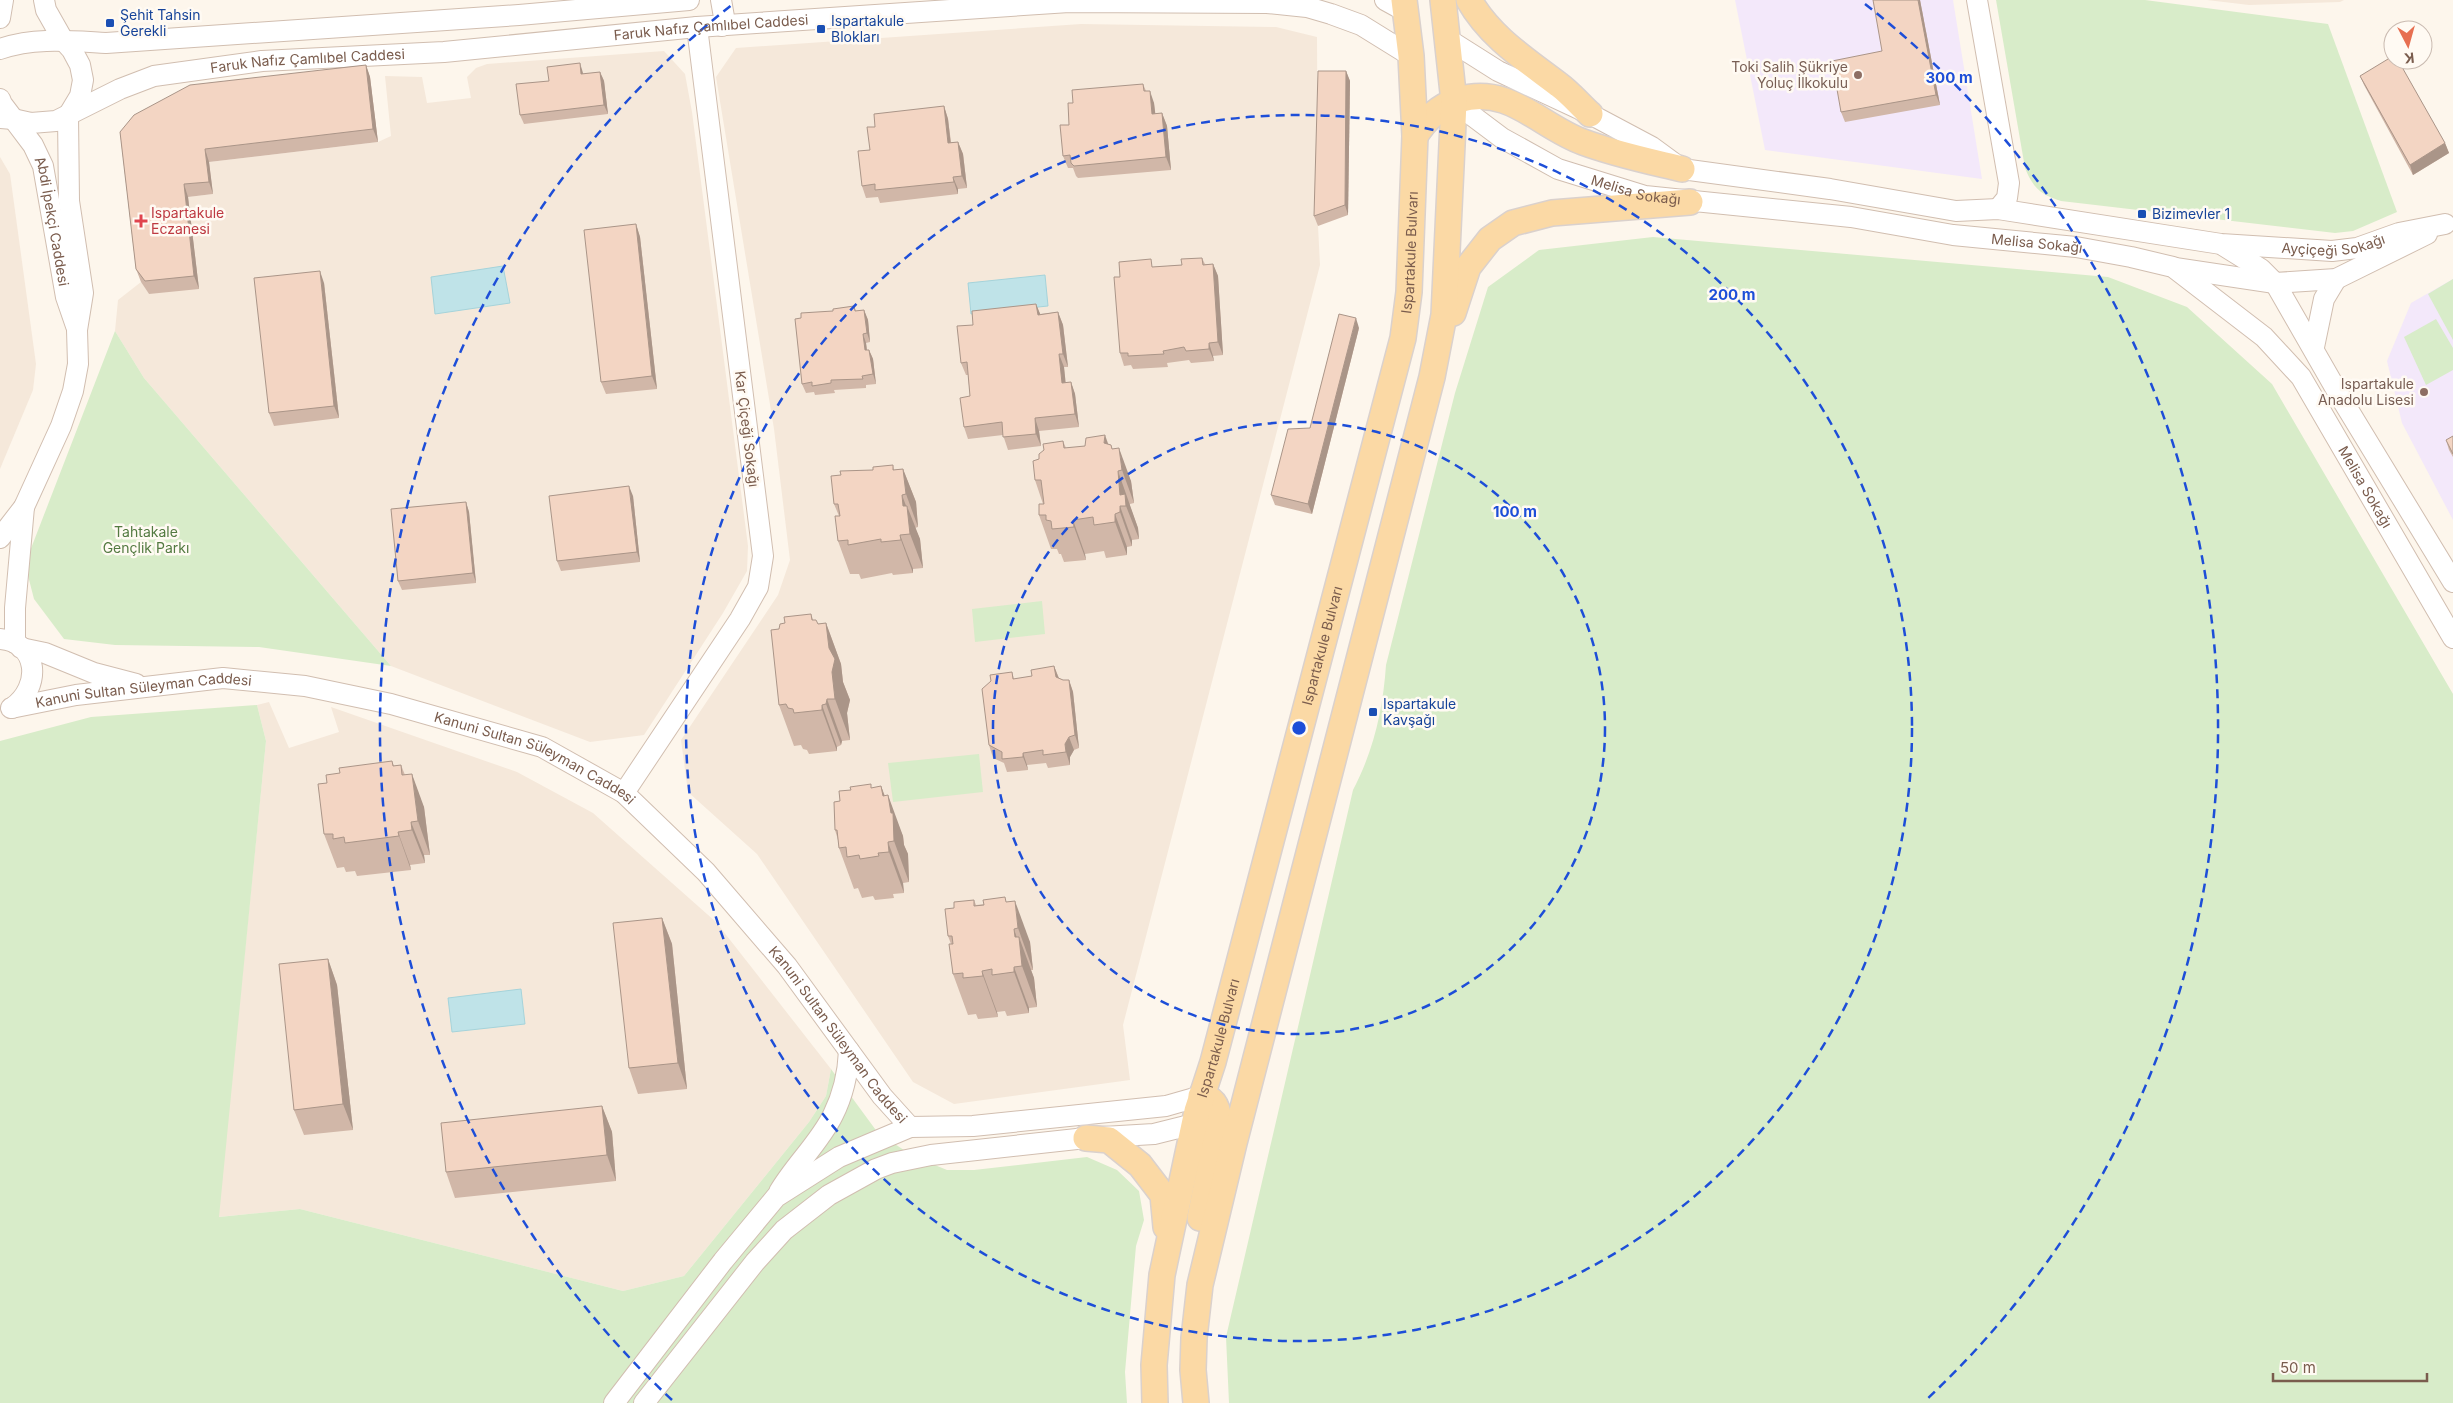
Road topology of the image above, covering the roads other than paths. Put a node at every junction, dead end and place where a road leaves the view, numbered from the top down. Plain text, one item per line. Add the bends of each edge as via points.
1 (3, 0) edge
2 (44, 0) edge
3 (680, 0) edge
4 (720, 0) edge
5 (1443, 0) edge
6 (1469, 0) edge
7 (1977, 0) edge
8 (1398, 4) edge
9 (0, 18) edge
10 (722, 26) junction
11 (698, 27) junction
12 (675, 29) junction
13 (64, 40) junction
14 (1449, 40) junction
15 (0, 49) edge
16 (1411, 56) junction
17 (0, 99) edge
18 (1454, 102) junction
19 (1590, 114) junction
20 (68, 116) junction
21 (7, 118) edge
22 (1415, 136) junction
23 (1682, 168) junction
24 (1690, 202) junction
25 (1998, 209) junction
26 (2449, 222) edge
27 (2220, 244) junction
28 (2173, 267) junction
29 (2336, 279) junction
30 (2275, 284) junction
31 (77, 330) junction
32 (2314, 348) junction
33 (1437, 357) junction
34 (24, 507) junction
35 (0, 538) edge
36 (2453, 582) edge
37 (2453, 638) edge
38 (12, 643) edge
39 (150, 687) junction
40 (6, 709) edge
41 (624, 793) junction
42 (849, 1051) junction
43 (1201, 1096) junction
44 (1245, 1103) junction
45 (1219, 1120) junction
46 (1194, 1124) junction
47 (910, 1128) junction
48 (1086, 1138) junction
49 (892, 1163) junction
50 (776, 1198) junction
51 (1162, 1275) junction
52 (1194, 1338) junction
53 (614, 1403) edge
54 (644, 1403) edge
55 (1155, 1403) edge
56 (1196, 1403) edge

1 - 9 street
2 - 13 street via 46,10
3 - 12 street via 671,22
3 - 13 street via 500,16 106,43
4 - 10 street via 724,17
5 - 14 main road
6 - 19 main road via 1483,23 1561,86
7 - 25 street via 2009,183 2007,198
8 - 14 main road
8 - 16 main road, Ispartakule Bulvarı
10 - 11 street, Faruk Nafız Çamlıbel Caddesi
10 - 16 street, Faruk Nafız Çamlıbel Caddesi via 1069,2 1267,3 1307,7 1331,14 1361,26
11 - 12 street, Faruk Nafız Çamlıbel Caddesi
11 - 41 street, Kar Çiçeği Sokağı via 763,556 758,586 740,618
12 - 20 street, Faruk Nafız Çamlıbel Caddesi via 453,51 262,61 183,71 154,76
13 - 15 street via 16,43
13 - 20 street via 80,65 83,80 80,96
14 - 18 main road
14 - 19 street, Melisa Sokağı via 1498,71
16 - 18 main road
16 - 22 main road, Ispartakule Bulvarı
17 - 21 street
18 - 22 main road via 1436,110
18 - 23 main road via 1474,95 1498,97 1581,142
18 - 24 street, Melisa Sokağı via 1502,138 1558,168 1645,196
18 - 33 main road via 1444,315
19 - 23 street, Melisa Sokağı via 1652,147
20 - 21 street, Faruk Nafız Çamlıbel Caddesi via 31,124
20 - 31 street, Abdi İpekçi Caddesi via 69,201 83,293
21 - 31 street, Abdi İpekçi Caddesi via 33,145 43,166 66,297
22 - 43 main road, Ispartakule Bulvarı via 1409,292 1403,338 1214,1062
23 - 25 street, Melisa Sokağı via 1956,210
24 - 28 street, Melisa Sokağı via 1851,217 1953,236 2076,247
24 - 33 main road via 1552,213 1513,223 1490,239 1468,267
25 - 27 street, Melisa Sokağı
26 - 27 street, Ayçiçeği Sokağı via 2357,248 2332,251
26 - 29 street, Ayçiçeği Sokağı
27 - 30 street, Melisa Sokağı via 2261,268
28 - 30 street, Ayçiçeği Sokağı
28 - 37 street, Melisa Sokağı via 2264,337 2301,377
29 - 30 street, Ayçiçeği Sokağı
29 - 32 street via 2324,299
30 - 32 street, Melisa Sokağı
31 - 34 street, Abdi İpekçi Caddesi via 78,364 73,391 61,426
32 - 36 street, Melisa Sokağı
33 - 44 main road
34 - 35 street
34 - 38 street
38 - 39 street via 94,673
38 - 40 street via 30,660 32,682 28,693
39 - 40 street, Kanuni Sultan Süleyman Caddesi via 76,695
39 - 41 street, Kanuni Sultan Süleyman Caddesi via 223,678 305,686 381,702 542,748
41 - 42 street, Kanuni Sultan Süleyman Caddesi via 706,872 787,966
42 - 47 street, Kanuni Sultan Süleyman Caddesi
42 - 50 street via 842,1094 832,1117
43 - 45 main road via 1213,1101
43 - 46 main road, Ispartakule Bulvarı
43 - 47 street via 1166,1106 973,1126
44 - 45 main road via 1234,1114
44 - 52 main road via 1200,1285
45 - 46 main road
45 - 52 main road via 1197,1235
46 - 48 street via 1154,1134
46 - 51 main road, Ispartakule Bulvarı
47 - 49 street via 908,1144
47 - 50 street via 839,1157
48 - 49 street via 931,1155
48 - 51 main road via 1108,1140 1123,1150 1140,1165 1162,1195 1166,1216
49 - 54 street via 829,1194 784,1230
50 - 53 street via 723,1261
51 - 55 main road, Ispartakule Bulvarı via 1154,1365
52 - 56 main road

